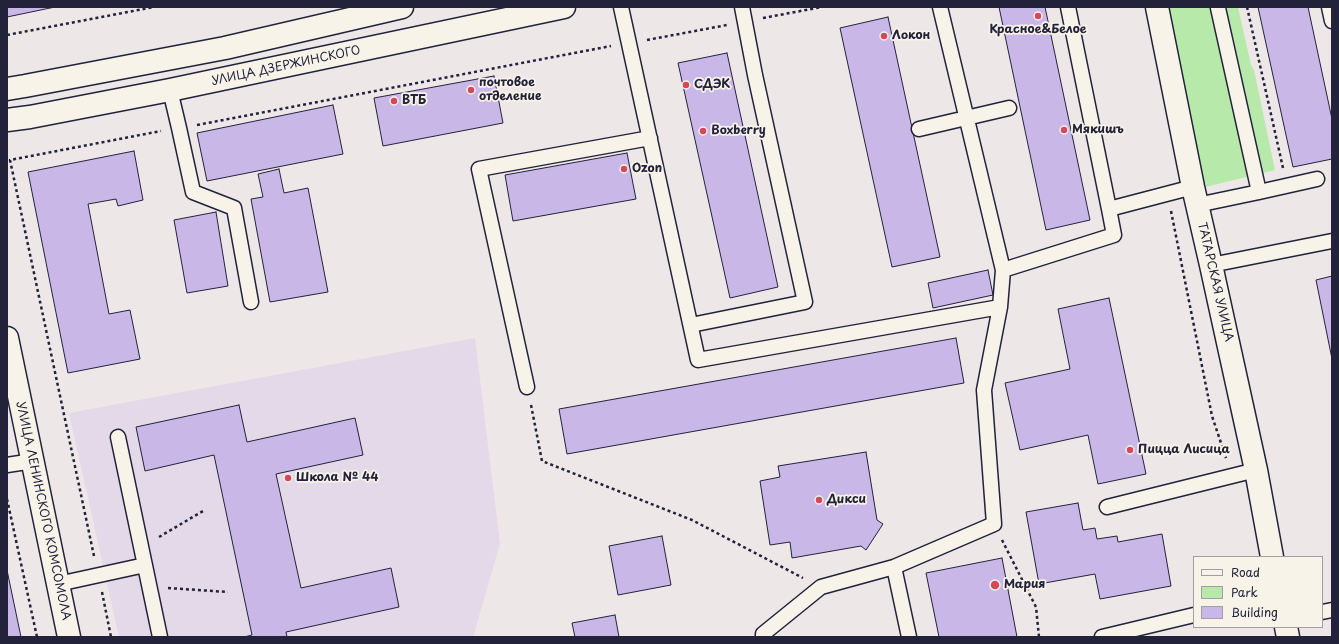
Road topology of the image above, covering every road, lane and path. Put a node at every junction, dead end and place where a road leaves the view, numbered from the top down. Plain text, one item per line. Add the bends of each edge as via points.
1 (154, 7) edge
2 (402, 7) edge
3 (564, 7) edge
4 (621, 7) edge
5 (742, 7) edge
6 (822, 7) edge
7 (940, 7) edge
8 (1068, 7) edge
9 (1157, 7) edge
10 (1247, 7) edge
11 (1329, 7) edge
12 (1218, 8) edge
13 (1332, 20) edge
14 (746, 22) junction
15 (7, 35) edge
16 (629, 43) junction
17 (7, 89) edge
18 (170, 90) junction
19 (1008, 108) dead end
20 (967, 118) junction
21 (7, 120) edge
22 (180, 128) junction
23 (919, 129) dead end
24 (650, 138) junction
25 (1317, 179) dead end
26 (1286, 186) junction
27 (1258, 192) junction
28 (1167, 193) junction
29 (1195, 196) junction
30 (1109, 209) junction
31 (1332, 241) edge
32 (1212, 265) junction
33 (1003, 270) junction
34 (252, 302) dead end
35 (1000, 307) junction
36 (690, 325) junction
37 (7, 338) edge
38 (527, 387) joint
39 (118, 437) dead end
40 (33, 460) junction
41 (7, 465) edge
42 (1256, 470) junction
43 (1232, 475) junction
44 (7, 499) edge
45 (1107, 507) dead end
46 (203, 511) dead end
47 (994, 524) junction
48 (141, 547) junction
49 (1272, 556) edge
50 (145, 565) junction
51 (894, 567) junction
52 (98, 576) junction
53 (58, 584) junction
54 (149, 587) junction
55 (821, 587) junction
56 (228, 592) dead end
57 (1193, 615) edge
58 (37, 637) edge
59 (69, 637) edge
60 (111, 637) edge
61 (160, 637) edge
62 (763, 637) edge
63 (909, 637) edge
64 (1039, 637) edge
65 (1102, 637) edge

1 - 15 path
2 - 17 main road via 224,48
3 - 18 main road, УЛИЦА ДЗЕРЖИНСКОГО
4 - 16 lane
5 - 14 lane
6 - 14 path
7 - 20 lane
8 - 30 lane
9 - 29 main road, ТАТАРСКАЯ УЛИЦА
10 - 26 path
11 - 13 lane
12 - 27 lane
14 - 16 path
14 - 36 lane via 755,75 806,302
16 - 22 path
16 - 24 lane
18 - 21 main road, УЛИЦА ДЗЕРЖИНСКОГО
18 - 22 lane
19 - 20 lane
20 - 23 lane
20 - 33 lane
22 - 34 lane via 193,192 234,208
22 - 52 path via 10,160
24 - 36 lane
24 - 38 lane via 480,169
25 - 26 lane
26 - 27 lane
27 - 29 lane
28 - 29 lane
28 - 30 lane
28 - 43 path via 1212,416
29 - 32 main road, ТАТАРСКАЯ УЛИЦА
30 - 33 lane via 1114,236
31 - 32 lane
32 - 42 main road, ТАТАРСКАЯ УЛИЦА
33 - 35 lane
35 - 36 lane via 698,360
35 - 47 lane via 984,390
37 - 40 main road, УЛИЦА ЛЕНИНСКОГО КОМСОМОЛА
38 - 55 path via 542,461 692,520
39 - 48 lane
40 - 41 lane
40 - 53 main road, УЛИЦА ЛЕНИНСКОГО КОМСОМОЛА
42 - 43 lane
42 - 49 main road, ТАТАРСКАЯ УЛИЦА
43 - 45 lane
44 - 58 path
46 - 48 path
47 - 51 lane
47 - 64 path via 1036,607
48 - 50 lane
50 - 52 lane
50 - 54 lane
51 - 55 lane
51 - 63 lane
52 - 53 lane
52 - 60 path
53 - 59 main road, УЛИЦА ЛЕНИНСКОГО КОМСОМОЛА
54 - 56 path
54 - 61 lane
55 - 62 lane via 763,634
57 - 65 lane

